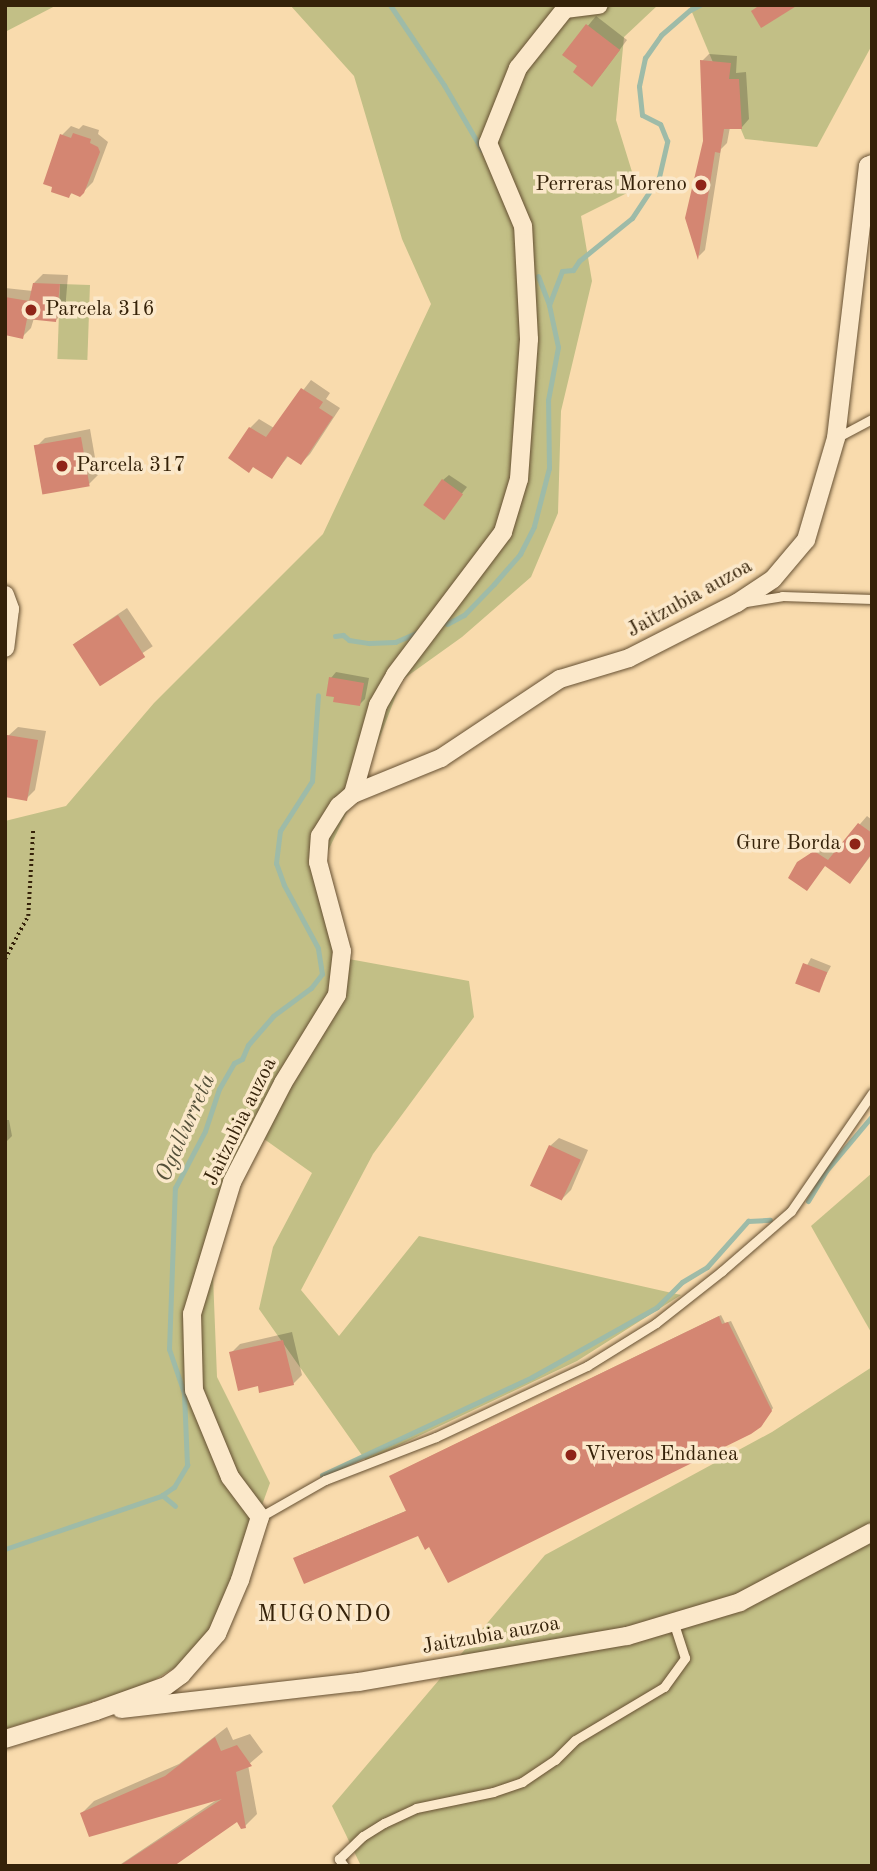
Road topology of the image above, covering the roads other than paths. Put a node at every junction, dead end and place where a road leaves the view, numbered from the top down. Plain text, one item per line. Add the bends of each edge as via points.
1 (599, 5) edge
2 (872, 164) edge
3 (872, 419) edge
4 (836, 438) junction
5 (5, 595) edge
6 (872, 599) edge
7 (737, 603) junction
8 (5, 648) edge
9 (353, 794) junction
10 (872, 1093) edge
11 (260, 1517) junction
12 (872, 1532) edge
13 (674, 1624) junction
14 (96, 1711) junction
15 (5, 1739) edge
16 (344, 1866) edge

1 - 9 street, Jaitzubia auzoa via 565,9 518,68 488,144 523,226 529,339 519,479 503,532 395,675 378,705
2 - 4 street, Jaitzubia auzoa via 867,166
3 - 4 lane
4 - 7 street, Jaitzubia auzoa via 806,540 773,579
5 - 8 street via 10,609
6 - 7 lane via 782,596
7 - 9 street, Jaitzubia auzoa via 629,659 560,679 440,758
9 - 11 street, Jaitzubia auzoa via 339,806 320,836 317,862 342,951 337,995 283,1083 232,1182 192,1314 194,1390 230,1477
10 - 11 lane via 791,1211 656,1323 587,1366 436,1437 325,1480
11 - 14 street, Jaitzubia auzoa via 226,1618 207,1649 166,1686
12 - 13 street, Jaitzubia auzoa via 740,1602
13 - 14 street, Jaitzubia auzoa via 358,1682
13 - 16 lane via 685,1658 664,1687 575,1740 522,1782 416,1808 384,1823 339,1859
14 - 15 street, Jaitzubia auzoa

